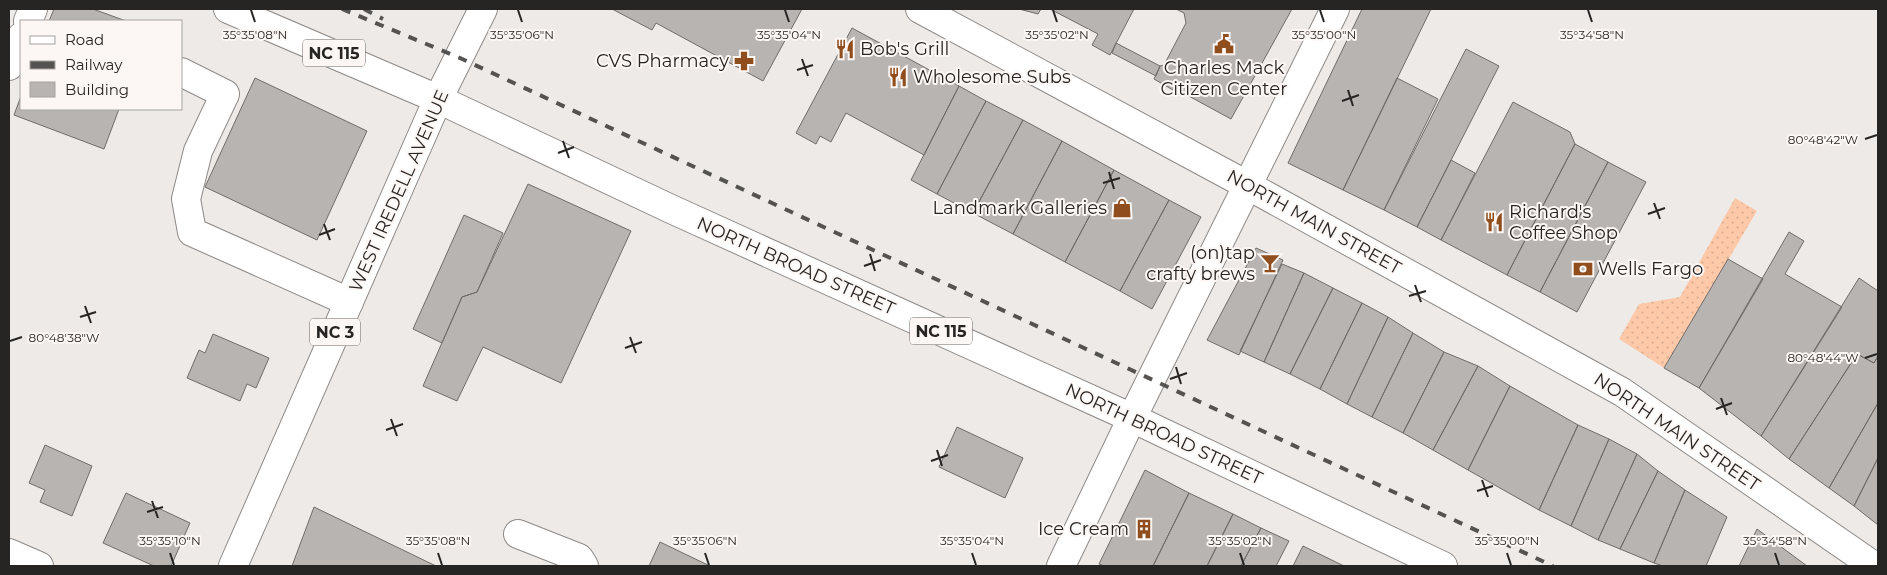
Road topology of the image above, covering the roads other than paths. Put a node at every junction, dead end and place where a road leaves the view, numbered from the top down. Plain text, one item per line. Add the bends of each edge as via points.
1 (228, 9) edge
2 (483, 9) edge
3 (920, 9) edge
4 (1335, 9) edge
5 (20, 39) edge
6 (9, 66) edge
7 (182, 72) edge
8 (438, 99) junction
9 (1247, 185) junction
10 (349, 302) junction
11 (1132, 418) junction
12 (518, 534) dead end
13 (9, 553) edge
14 (38, 566) edge
15 (233, 566) edge
16 (584, 566) edge
17 (1060, 566) edge
18 (1440, 566) edge
19 (1874, 566) edge

1 - 8 main road, NORTH BROAD STREET / NC 115
2 - 8 main road, WEST IREDELL AVENUE / NC 3
3 - 9 main road, NORTH MAIN STREET
4 - 9 main road
5 - 6 main road
7 - 10 main road via 225,94 198,151 186,199 192,232
8 - 10 main road, WEST IREDELL AVENUE / NC 3
8 - 11 main road, NORTH BROAD STREET / NC 115
9 - 11 main road
9 - 19 main road, NORTH MAIN STREET via 1622,392
10 - 15 main road, WEST IREDELL AVENUE / NC 3
11 - 17 main road
11 - 18 main road, NORTH BROAD STREET / NC 115
12 - 16 main road via 579,558
13 - 14 main road

